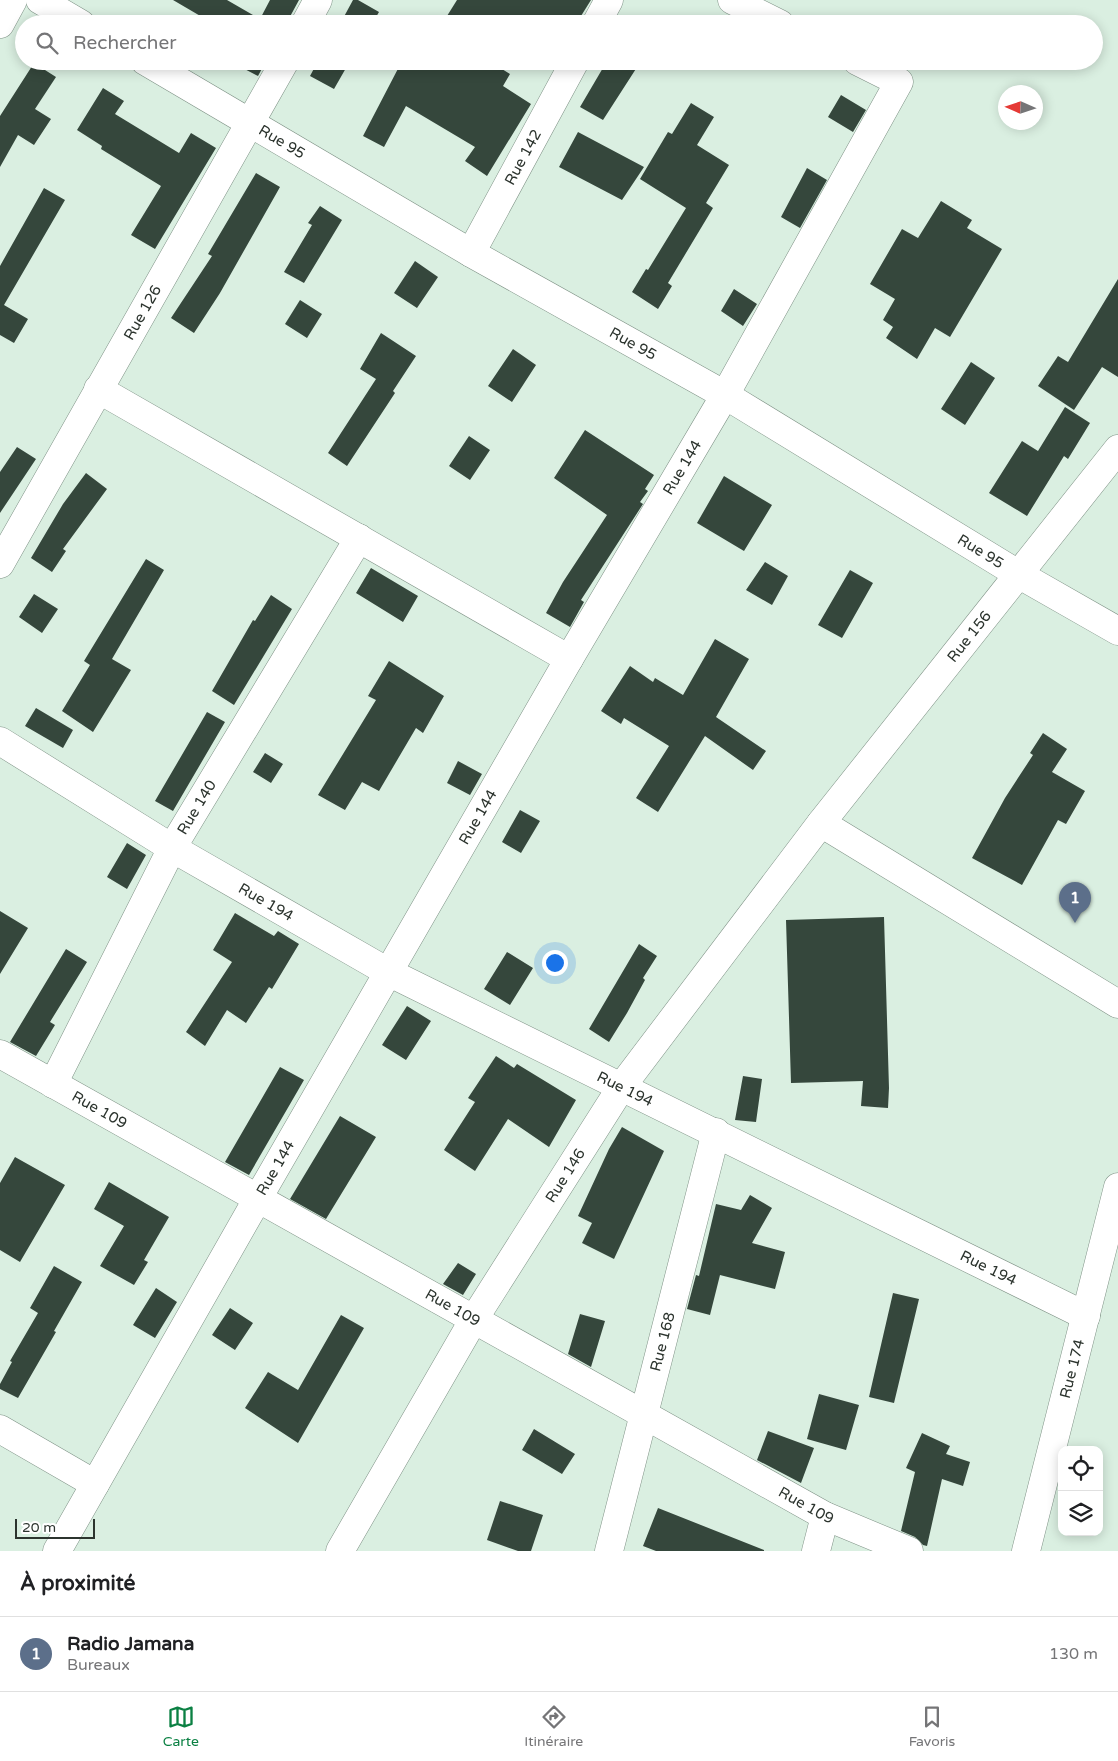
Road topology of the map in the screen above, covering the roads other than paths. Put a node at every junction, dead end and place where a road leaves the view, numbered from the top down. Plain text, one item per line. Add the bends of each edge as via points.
1 (14, 0) edge
2 (40, 0) edge
3 (318, 0) edge
4 (609, 0) edge
5 (732, 0) edge
6 (66, 15) edge
7 (310, 15) edge
8 (601, 15) edge
9 (762, 15) edge
10 (0, 24) edge
11 (160, 70) edge
12 (279, 70) edge
13 (571, 70) edge
14 (875, 70) edge
15 (251, 123) junction
16 (471, 253) junction
17 (98, 389) junction
18 (725, 395) junction
19 (1118, 449) edge
20 (359, 538) junction
21 (0, 564) edge
22 (1018, 574) junction
23 (1118, 631) edge
24 (569, 659) junction
25 (0, 741) edge
26 (821, 823) junction
27 (172, 848) junction
28 (388, 972) junction
29 (1118, 1004) edge
30 (0, 1054) edge
31 (53, 1084) junction
32 (622, 1086) junction
33 (716, 1132) junction
34 (1118, 1188) edge
35 (258, 1198) junction
36 (1086, 1316) junction
37 (474, 1319) junction
38 (643, 1415) junction
39 (0, 1429) edge
40 (95, 1484) junction
41 (825, 1516) junction
42 (57, 1551) edge
43 (340, 1551) edge
44 (608, 1551) edge
45 (816, 1551) edge
46 (909, 1551) edge
47 (1026, 1551) edge

1 - 10 street
2 - 6 street
3 - 7 street
4 - 8 street
5 - 9 street
11 - 15 street, Rue 95
12 - 15 street, Rue 126
13 - 16 street, Rue 142
14 - 18 street, Rue 144 via 900,82
15 - 16 street, Rue 95
15 - 17 street, Rue 126
16 - 18 street, Rue 95
17 - 20 street
17 - 21 street, Rue 126
18 - 22 street, Rue 95
18 - 24 street, Rue 144
19 - 22 street, Rue 156
20 - 24 street
20 - 27 street, Rue 140
22 - 23 street, Rue 95
22 - 26 street, Rue 156
24 - 28 street, Rue 144
25 - 27 street, Rue 194
26 - 29 street
26 - 32 street, Rue 146
27 - 28 street, Rue 194
27 - 31 street, Rue 140
28 - 32 street, Rue 194
28 - 35 street, Rue 144
30 - 31 street, Rue 109
31 - 35 street, Rue 109
32 - 33 street, Rue 194
32 - 37 street, Rue 146
33 - 36 street, Rue 194
33 - 38 street, Rue 168
34 - 36 street, Rue 174
35 - 37 street, Rue 109
35 - 40 street, Rue 144
36 - 47 street, Rue 174
37 - 38 street, Rue 109
37 - 43 street, Rue 146
38 - 41 street, Rue 109
38 - 44 street, Rue 168
39 - 40 street
40 - 42 street, Rue 144
41 - 45 street
41 - 46 street, Rue 109

